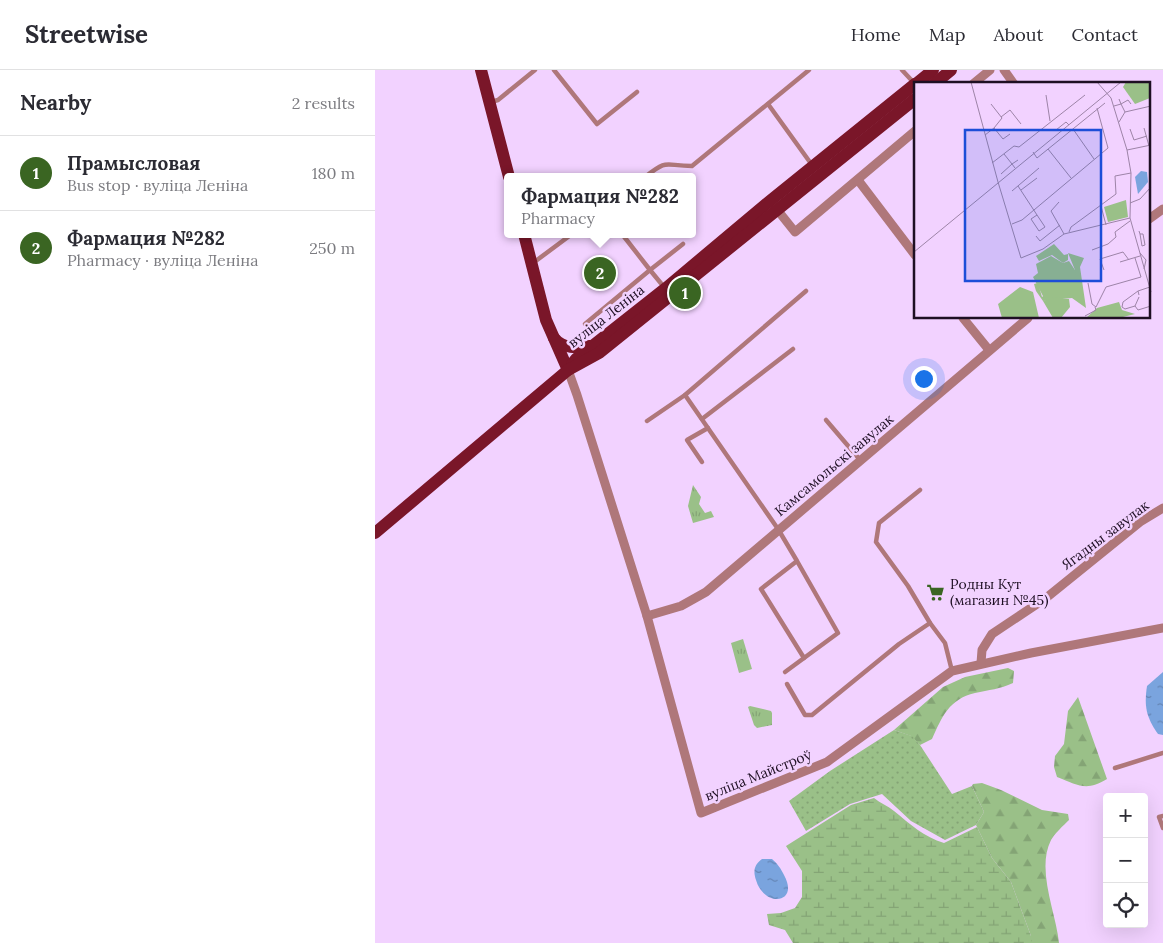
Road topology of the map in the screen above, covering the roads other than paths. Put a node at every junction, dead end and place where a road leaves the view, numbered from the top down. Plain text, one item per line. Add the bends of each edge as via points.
1 (481, 70) edge
2 (535, 70) edge
3 (554, 70) edge
4 (809, 70) edge
5 (903, 70) edge
6 (933, 70) edge
7 (951, 70) edge
8 (990, 70) edge
9 (1004, 70) edge
10 (914, 82) edge
11 (918, 82) edge
12 (936, 82) edge
13 (975, 82) edge
14 (1013, 82) edge
15 (914, 86) edge
16 (637, 92) dead end
17 (914, 100) edge
18 (489, 103) junction
19 (768, 104) junction
20 (914, 132) edge
21 (817, 171) junction
22 (508, 173) edge
23 (650, 173) edge
24 (857, 180) junction
25 (774, 205) junction
26 (1163, 209) edge
27 (1151, 218) edge
28 (525, 238) edge
29 (567, 238) edge
30 (624, 238) edge
31 (683, 244) dead end
32 (914, 254) edge
33 (532, 264) junction
34 (650, 270) junction
35 (668, 292) junction
36 (806, 292) dead end
37 (964, 319) edge
38 (1027, 319) edge
39 (585, 324) dead end
40 (552, 336) junction
41 (592, 345) junction
42 (793, 349) dead end
43 (989, 350) junction
44 (568, 370) junction
45 (685, 395) junction
46 (702, 419) junction
47 (826, 420) dead end
48 (647, 421) dead end
49 (708, 428) junction
50 (861, 461) junction
51 (702, 462) dead end
52 (920, 490) dead end
53 (1163, 508) edge
54 (778, 529) junction
55 (375, 533) edge
56 (797, 561) junction
57 (647, 616) junction
58 (930, 623) junction
59 (1163, 628) edge
60 (803, 658) junction
61 (981, 663) junction
62 (953, 671) junction
63 (785, 672) dead end
64 (787, 684) dead end
65 (1163, 753) edge
66 (1115, 768) dead end
67 (1163, 816) edge
68 (1163, 828) edge

1 - 18 main road
2 - 18 lane via 498,100
3 - 16 lane via 597,124
4 - 19 lane
5 - 10 lane
6 - 11 main road, вуліца Леніна
7 - 12 main road
8 - 13 street
9 - 14 street
15 - 21 main road, вуліца Леніна
17 - 21 main road, вуліца Леніна
18 - 22 main road
19 - 21 lane
19 - 23 lane via 692,166 661,164
20 - 24 street
21 - 25 main road, вуліца Леніна
24 - 25 street via 795,232
24 - 32 street
25 - 35 main road, вуліца Леніна
26 - 27 street
28 - 33 main road
29 - 33 lane
30 - 34 lane
31 - 34 lane
33 - 40 main road
34 - 35 lane
34 - 39 lane
35 - 41 main road, вуліца Леніна
35 - 44 main road, вуліца Леніна via 599,353
36 - 45 lane
37 - 43 street
38 - 43 street, Камсамольскі завулак
40 - 41 main road via 573,348
40 - 44 main road
41 - 44 main road, вуліца Леніна via 575,358
42 - 46 lane
43 - 50 street, Камсамольскі завулак
44 - 55 main road
44 - 57 street, вуліца Майстроў
45 - 46 lane
45 - 48 lane
46 - 49 lane
47 - 50 lane
49 - 51 lane via 687,440
49 - 54 lane
50 - 54 street, Камсамольскі завулак
52 - 58 lane via 879,523 876,542
53 - 61 street, Ягадны завулак via 1140,522 1046,598 992,634 982,650
54 - 56 lane
54 - 57 street, Камсамольскі завулак via 706,592 681,606
56 - 60 lane via 837,633
56 - 60 lane via 761,589
57 - 62 street, вуліца Майстроў via 701,813 827,762
58 - 62 lane via 945,643
58 - 64 lane via 812,715 805,715
59 - 61 street, вуліца Майстроў
60 - 63 lane
61 - 62 street, вуліца Майстроў
65 - 66 lane
67 - 68 lane via 1159,817

